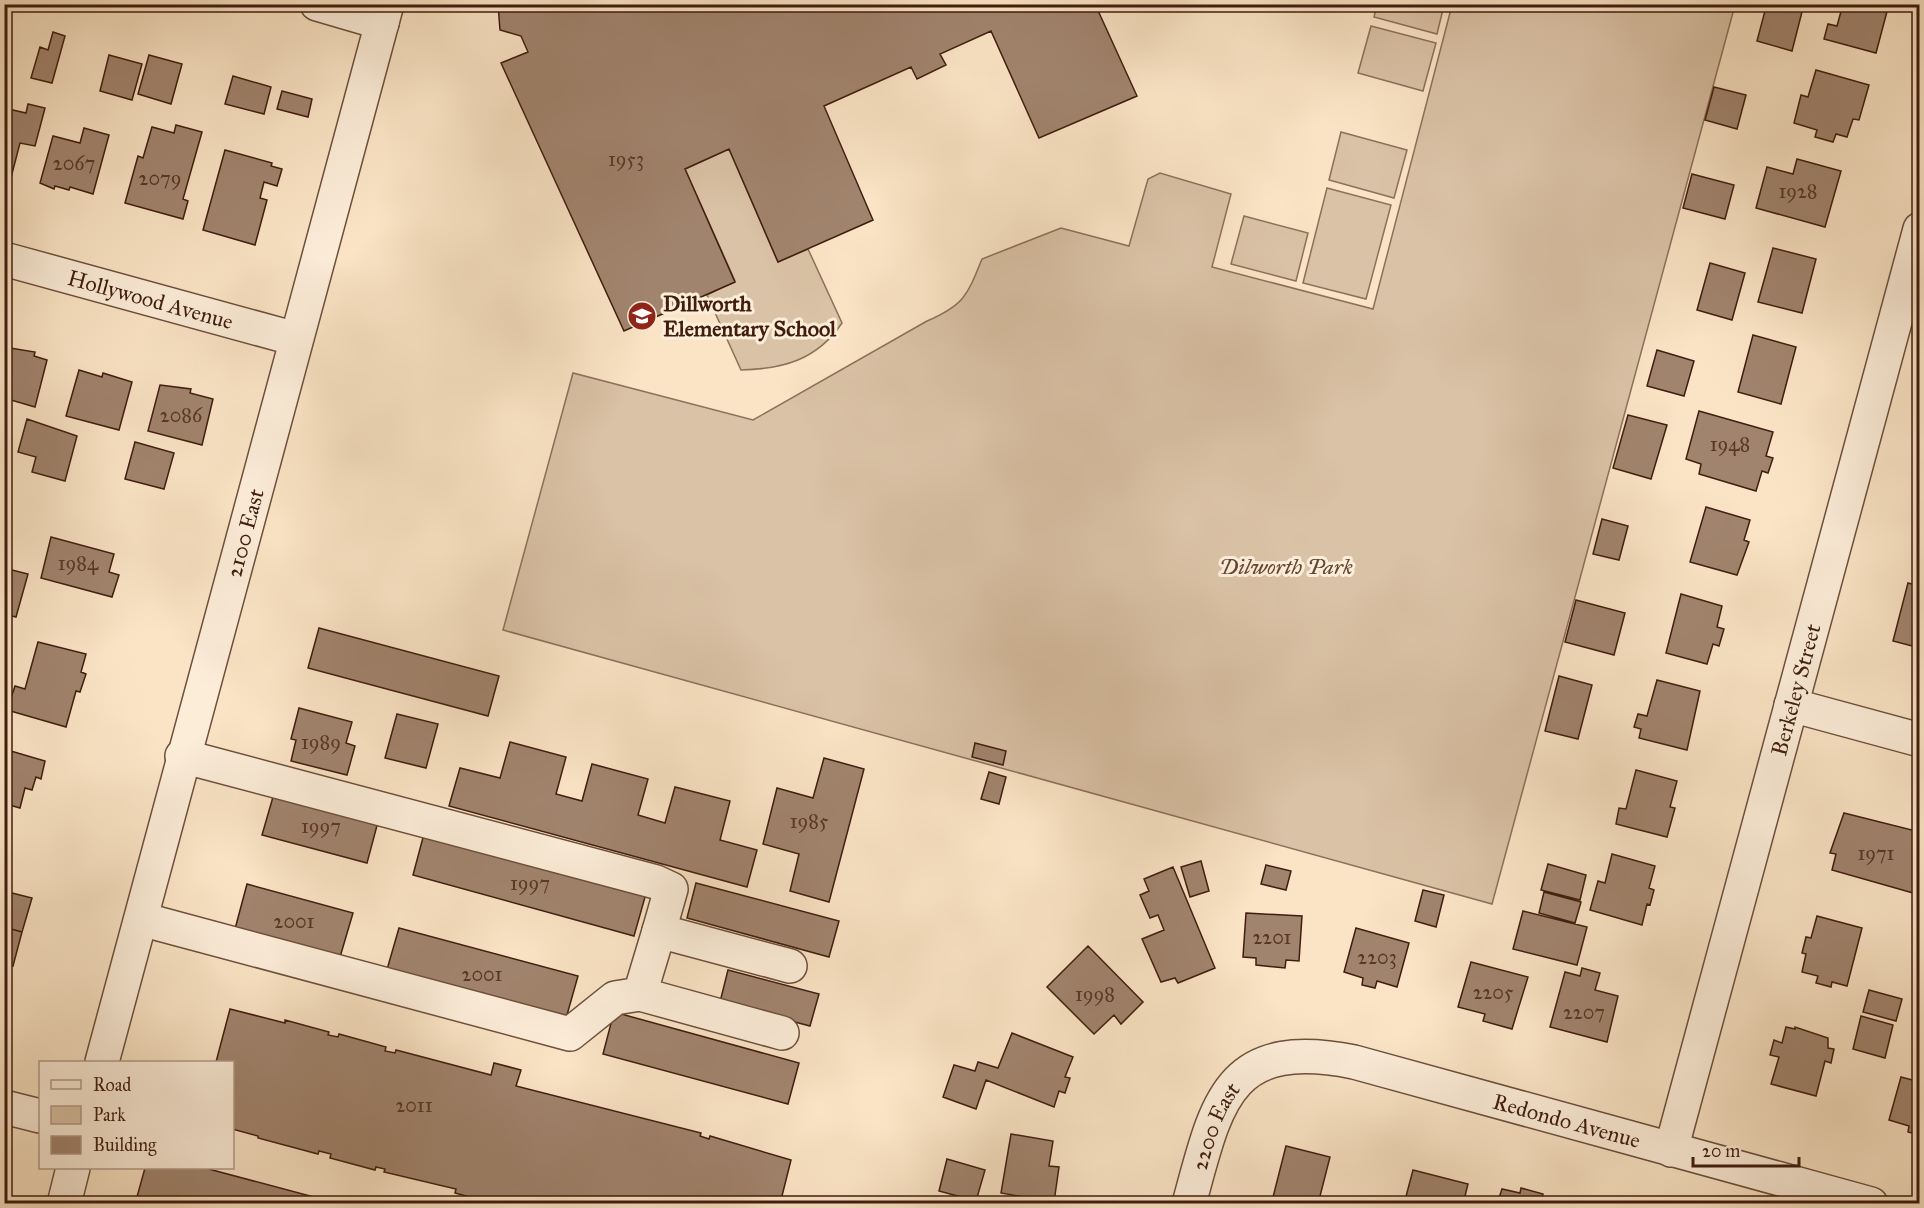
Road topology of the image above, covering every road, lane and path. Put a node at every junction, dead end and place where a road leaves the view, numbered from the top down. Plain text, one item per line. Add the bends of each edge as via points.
1 (316, 4) edge
2 (384, 14) edge
3 (1920, 229) edge
4 (4, 259) edge
5 (1915, 267) edge
6 (296, 339) junction
7 (1791, 705) junction
8 (1920, 740) edge
9 (182, 756) junction
10 (141, 919) junction
11 (659, 931) junction
12 (790, 966) dead end
13 (640, 994) junction
14 (782, 1033) dead end
15 (102, 1061) edge
16 (1261, 1064) joint
17 (4, 1107) edge
18 (39, 1116) edge
19 (1671, 1150) junction
20 (73, 1169) edge
21 (64, 1203) edge
22 (1189, 1203) edge
23 (1871, 1203) edge

1 - 2 street
2 - 6 street, 2100 East
3 - 5 street, Berkeley Street
4 - 6 street, Hollywood Avenue
5 - 7 street, Berkeley Street
6 - 9 street, 2100 East
7 - 8 street
7 - 19 street, Berkeley Street
9 - 10 street, 2100 East
9 - 11 street via 656,882 671,889
10 - 13 street via 570,1034 615,998
10 - 15 street, 2100 East
11 - 12 street
11 - 13 street
13 - 14 street
16 - 19 street, Redondo Avenue via 1303,1056 1354,1062
16 - 22 street, 2200 East via 1241,1076 1225,1095 1214,1118
17 - 18 street
19 - 23 street, Redondo Avenue
20 - 21 street

